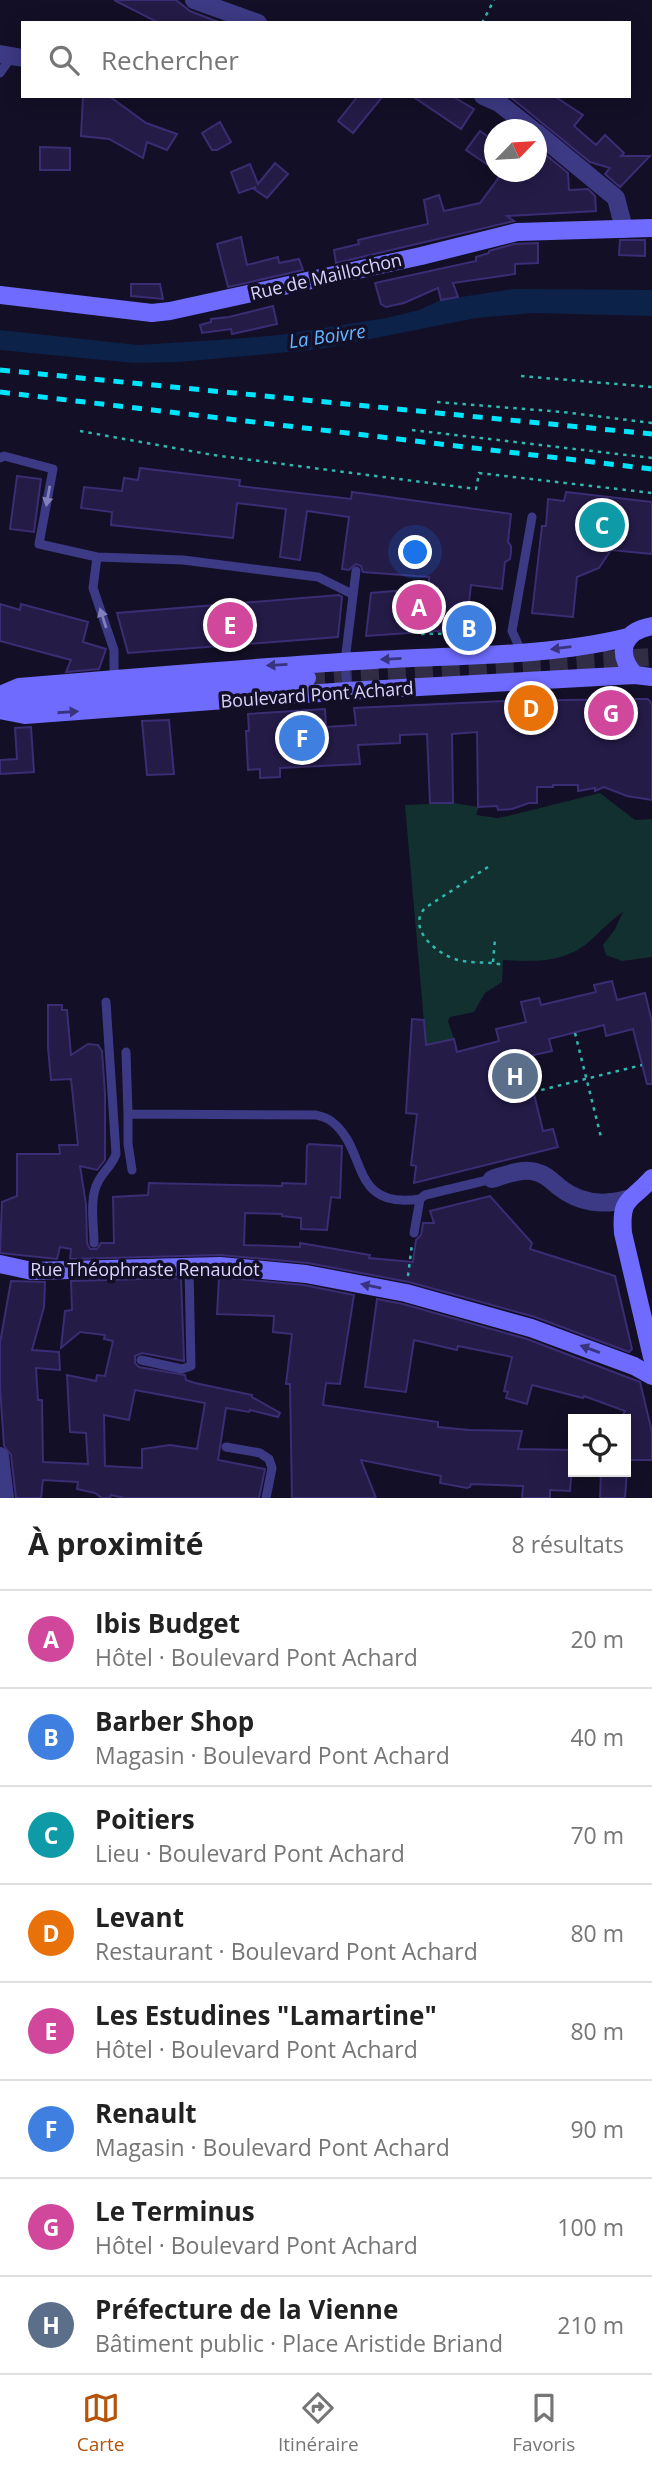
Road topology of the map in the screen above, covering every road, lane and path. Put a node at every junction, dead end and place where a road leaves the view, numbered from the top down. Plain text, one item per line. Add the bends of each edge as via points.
1 (194, 0) edge
2 (494, 0) edge
3 (252, 21) edge
4 (483, 21) edge
5 (11, 56) edge
6 (0, 73) edge
7 (488, 98) edge
8 (520, 119) edge
9 (547, 141) edge
10 (652, 228) edge
11 (624, 229) junction
12 (0, 295) edge
13 (521, 376) dead end
14 (652, 387) edge
15 (437, 402) dead end
16 (652, 423) edge
17 (412, 430) dead end
18 (80, 431) dead end
19 (0, 458) edge
20 (652, 458) edge
21 (652, 493) edge
22 (532, 517) dead end
23 (97, 557) junction
24 (356, 571) dead end
25 (352, 594) junction
26 (652, 626) edge
27 (485, 633) dead end
28 (421, 634) dead end
29 (628, 637) junction
30 (521, 651) junction
31 (345, 661) junction
32 (647, 677) edge
33 (307, 678) tunnel mouth
34 (114, 679) junction
35 (346, 691) junction
36 (0, 695) edge
37 (0, 703) edge
38 (0, 710) edge
39 (488, 867) dead end
40 (495, 939) dead end
41 (493, 962) junction
42 (503, 965) dead end
43 (106, 1002) dead end
44 (575, 1032) dead end
45 (125, 1052) dead end
46 (642, 1065) dead end
47 (586, 1079) junction
48 (533, 1092) dead end
49 (128, 1114) junction
50 (601, 1137) dead end
51 (132, 1170) dead end
52 (652, 1178) edge
53 (492, 1179) joint
54 (420, 1199) junction
55 (627, 1199) junction
56 (603, 1204) junction
57 (623, 1233) junction
58 (413, 1234) joint
59 (94, 1243) dead end
60 (0, 1264) edge
61 (189, 1267) junction
62 (406, 1293) junction
63 (652, 1357) edge
64 (141, 1360) dead end
65 (652, 1376) edge
66 (226, 1447) dead end
67 (0, 1456) edge
68 (5, 1498) edge
69 (266, 1498) edge

1 - 3 street
2 - 4 path
5 - 6 lane
7 - 8 street
9 - 11 street via 616,198
10 - 11 street, Rue de Maillochon
11 - 12 street, Rue de Maillochon via 517,232 152,313
13 - 14 path
15 - 16 path
17 - 20 path
18 - 21 path via 213,455 476,489 479,473
19 -> 23 lane via 52,469 39,544
22 - 30 lane via 512,631
23 - 25 lane via 183,560 318,577
34 -> 23 lane via 114,650 93,588
24 - 25 lane
25 - 31 lane
26 - 29 street, Boulevard Pont Achard
27 - 28 path
29 -> 30 street, Boulevard Pont Achard
29 - 32 street via 625,657
30 -> 31 street, Boulevard Pont Achard
31 -> 34 street, Boulevard Pont Achard
31 - 35 lane
32 - 35 street, Boulevard Pont Achard
33 - 37 street, Boulevard Pont Achard
34 - 36 street, Boulevard Pont Achard via 19,687
38 -> 35 street, Boulevard Pont Achard via 25,715
39 - 41 path via 425,908 418,922 425,937 451,957
40 - 41 path
41 - 42 path
43 - 59 lane via 116,1154 94,1190
44 - 47 path
45 - 49 lane
46 - 47 path
47 - 48 path
47 - 50 path
49 - 51 lane
49 - 54 lane via 316,1115 330,1120 343,1134 374,1193 385,1198
52 - 55 street
53 - 54 lane
53 - 56 street via 535,1171 567,1194
54 - 58 lane
55 - 56 street
55 - 57 street
56 - 57 street
57 - 63 street
58 - 62 path
60 - 61 street, Rue Théophraste Renaudot via 32,1271
62 -> 61 street, Rue Théophraste Renaudot via 306,1274
61 - 64 lane via 191,1366 182,1369
65 -> 62 street, Rue Théophraste Renaudot via 531,1328
66 - 69 lane via 269,1459 272,1468
67 - 68 street

